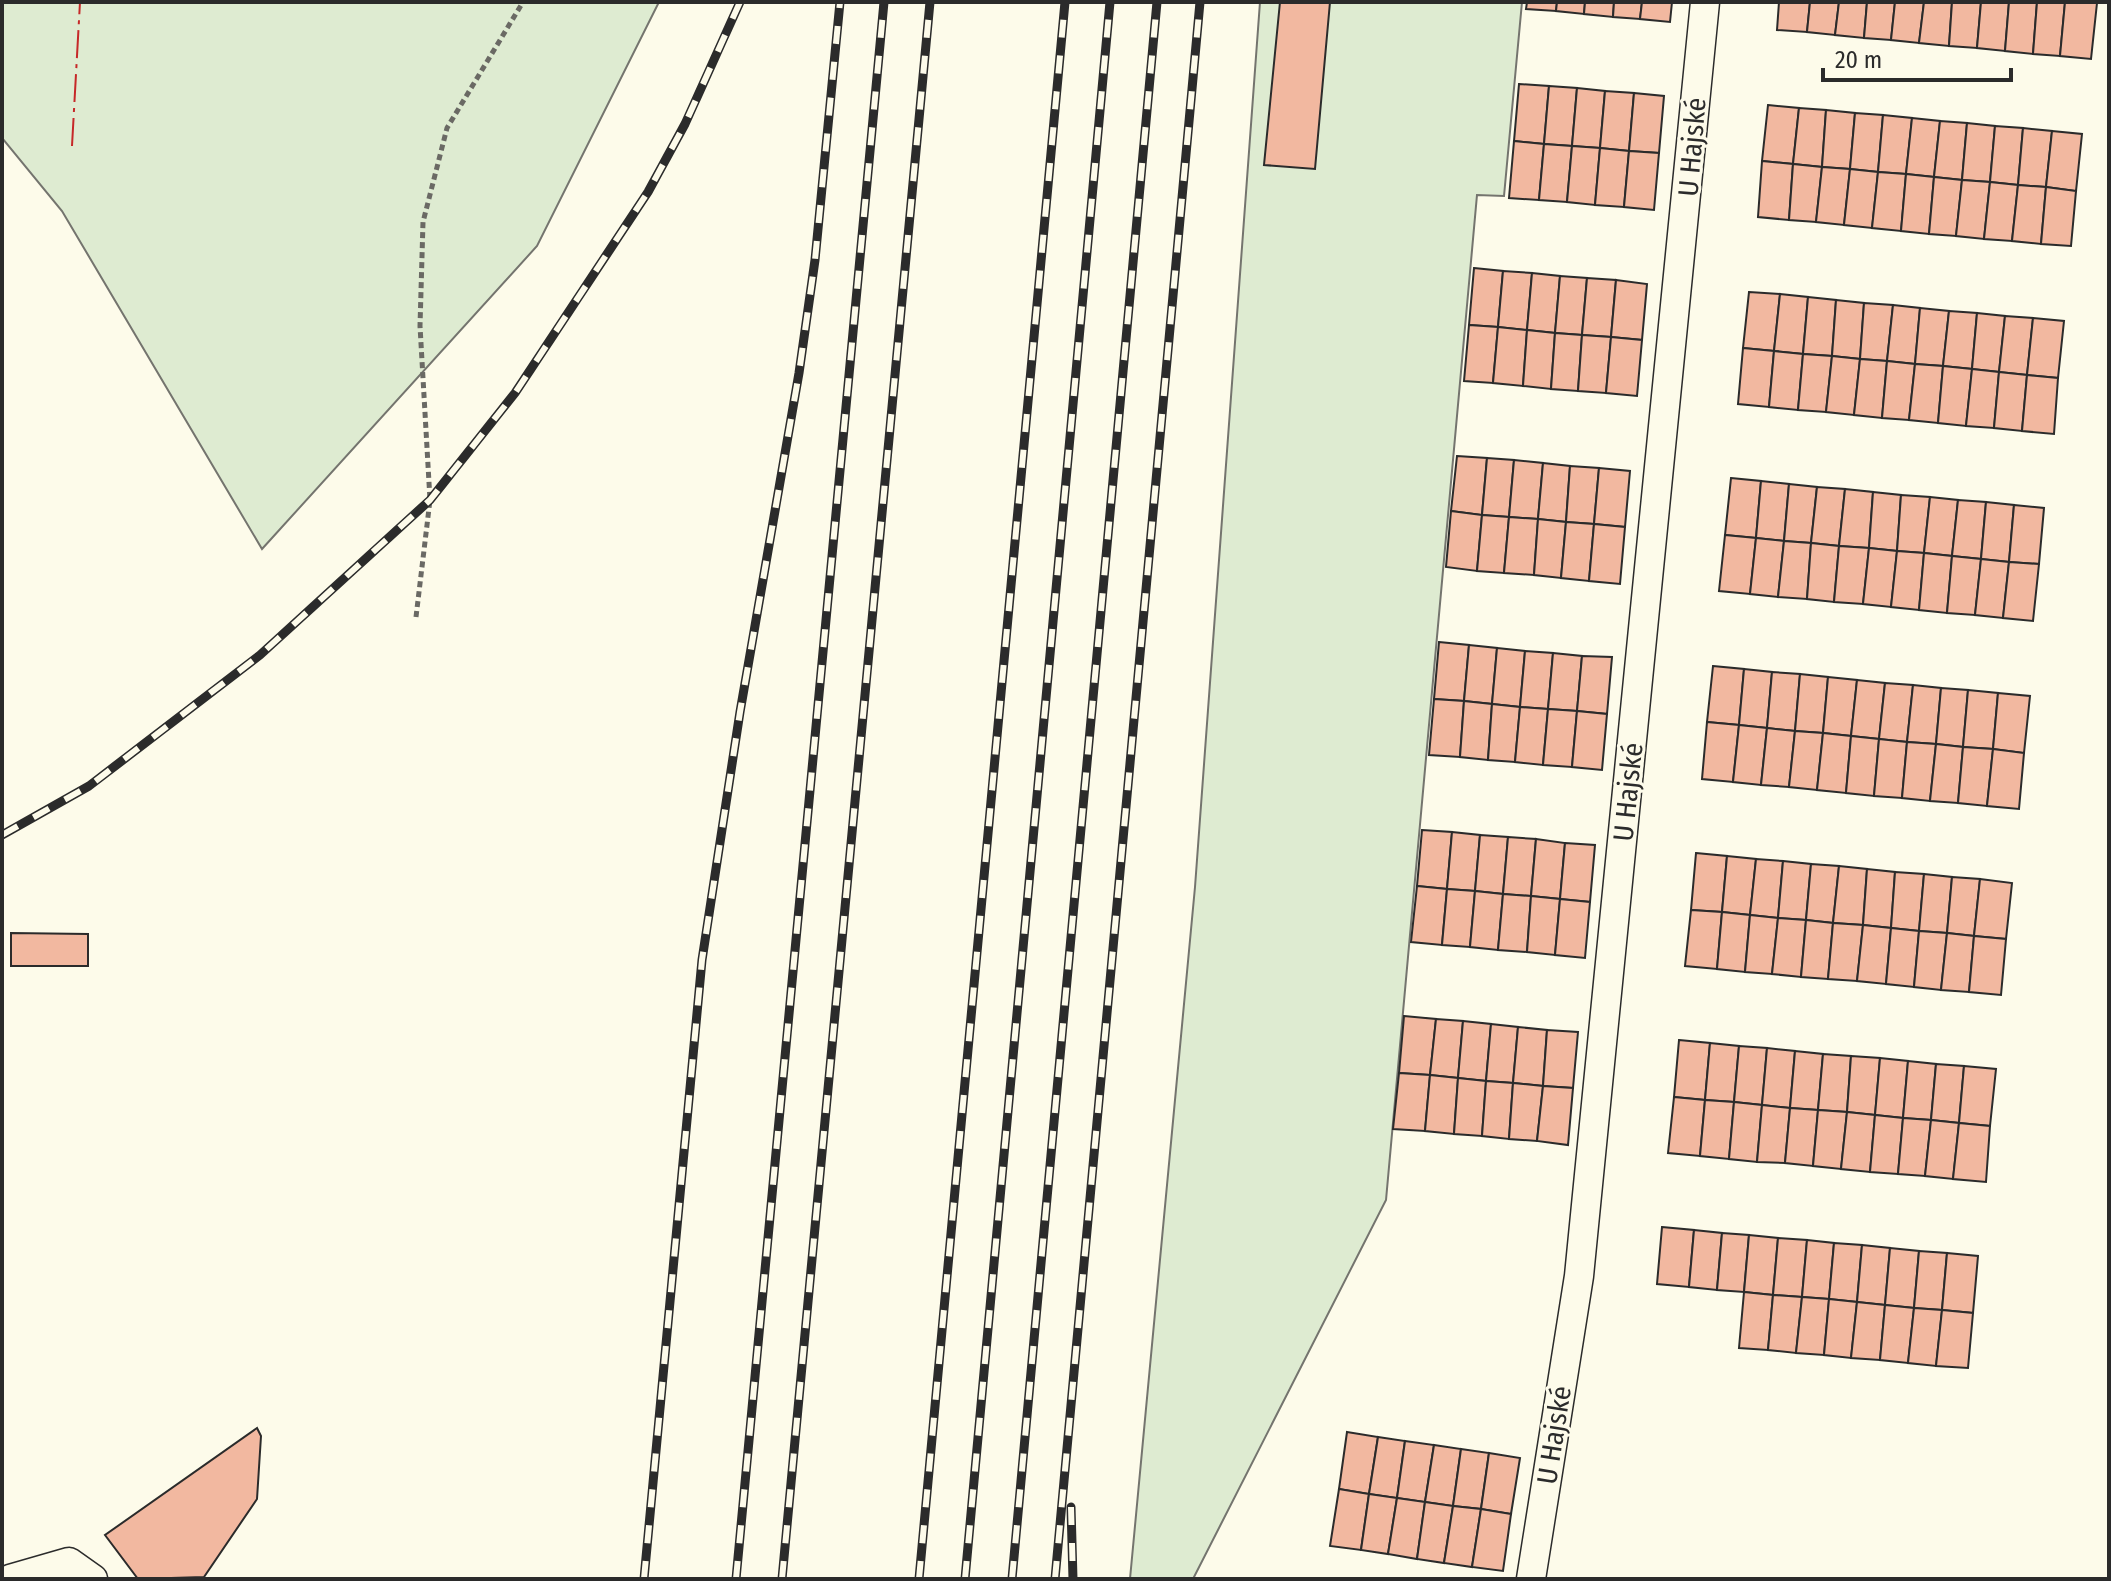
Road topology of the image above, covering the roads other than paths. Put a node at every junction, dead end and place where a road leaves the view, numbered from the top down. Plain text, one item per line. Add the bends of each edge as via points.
1 (1705, 2) edge
2 (10, 1579) edge
3 (93, 1579) edge
4 (1531, 1579) edge

1 - 4 lane, U Hajské via 1579,1276
2 - 3 lane via 69,1562

